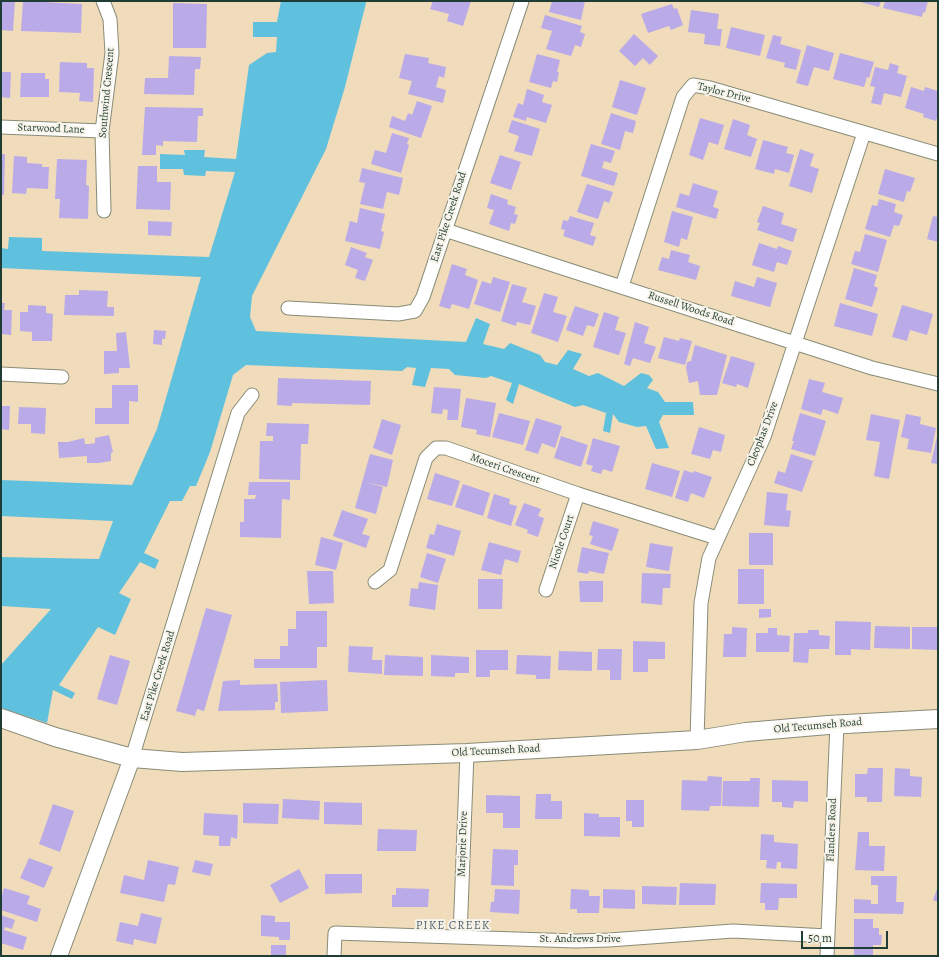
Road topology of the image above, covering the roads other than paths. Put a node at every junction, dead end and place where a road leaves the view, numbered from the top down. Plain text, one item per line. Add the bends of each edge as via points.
1 (102, 1) edge
2 (522, 1) edge
3 (1, 127) edge
4 (102, 131) junction
5 (864, 133) junction
6 (938, 154) edge
7 (104, 211) dead end
8 (445, 230) junction
9 (622, 286) junction
10 (288, 308) dead end
11 (796, 343) junction
12 (1, 374) edge
13 (62, 377) dead end
14 (938, 384) edge
15 (252, 395) dead end
16 (578, 494) junction
17 (717, 538) junction
18 (375, 582) dead end
19 (546, 590) dead end
20 (1, 718) edge
21 (938, 719) edge
22 (837, 724) junction
23 (697, 740) junction
24 (467, 753) junction
25 (132, 758) junction
26 (460, 936) junction
27 (828, 936) junction
28 (59, 956) edge
29 (334, 956) edge
30 (827, 956) edge

1 - 4 street, Southwind Crescent via 110,19 112,53
2 - 8 street, East Pike Creek Road
3 - 4 street, Starwood Lane
4 - 7 street, Southwind Crescent
5 - 6 street, Taylor Drive
5 - 9 street, Taylor Drive via 693,85 683,96
5 - 11 street, Cleophas Drive
8 - 9 street, Russell Woods Road
8 - 10 street, East Pike Creek Road via 423,297 415,310 398,314
9 - 11 street, Russell Woods Road
11 - 14 street, Russell Woods Road via 896,375
11 - 17 street, Cleophas Drive via 764,437
12 - 13 street
15 - 25 street, East Pike Creek Road via 238,413
16 - 17 street, Moceri Crescent
16 - 18 street, Moceri Crescent via 446,448 436,448 426,458 390,570
16 - 19 street, Nicole Court
17 - 23 street, Cleophas Drive via 706,573 701,603
20 - 25 main road, Old Tecumseh Road via 55,738
21 - 22 main road, Old Tecumseh Road
22 - 23 main road, Old Tecumseh Road via 746,732
22 - 27 street, Flanders Road
23 - 24 main road, Old Tecumseh Road
24 - 25 main road, Old Tecumseh Road via 182,762
24 - 26 street, Marjorie Drive
25 - 28 street, East Pike Creek Road
26 - 27 street, St. Andrews Drive via 576,941 733,931
26 - 29 street, St. Andrews Drive via 335,933
27 - 30 street

